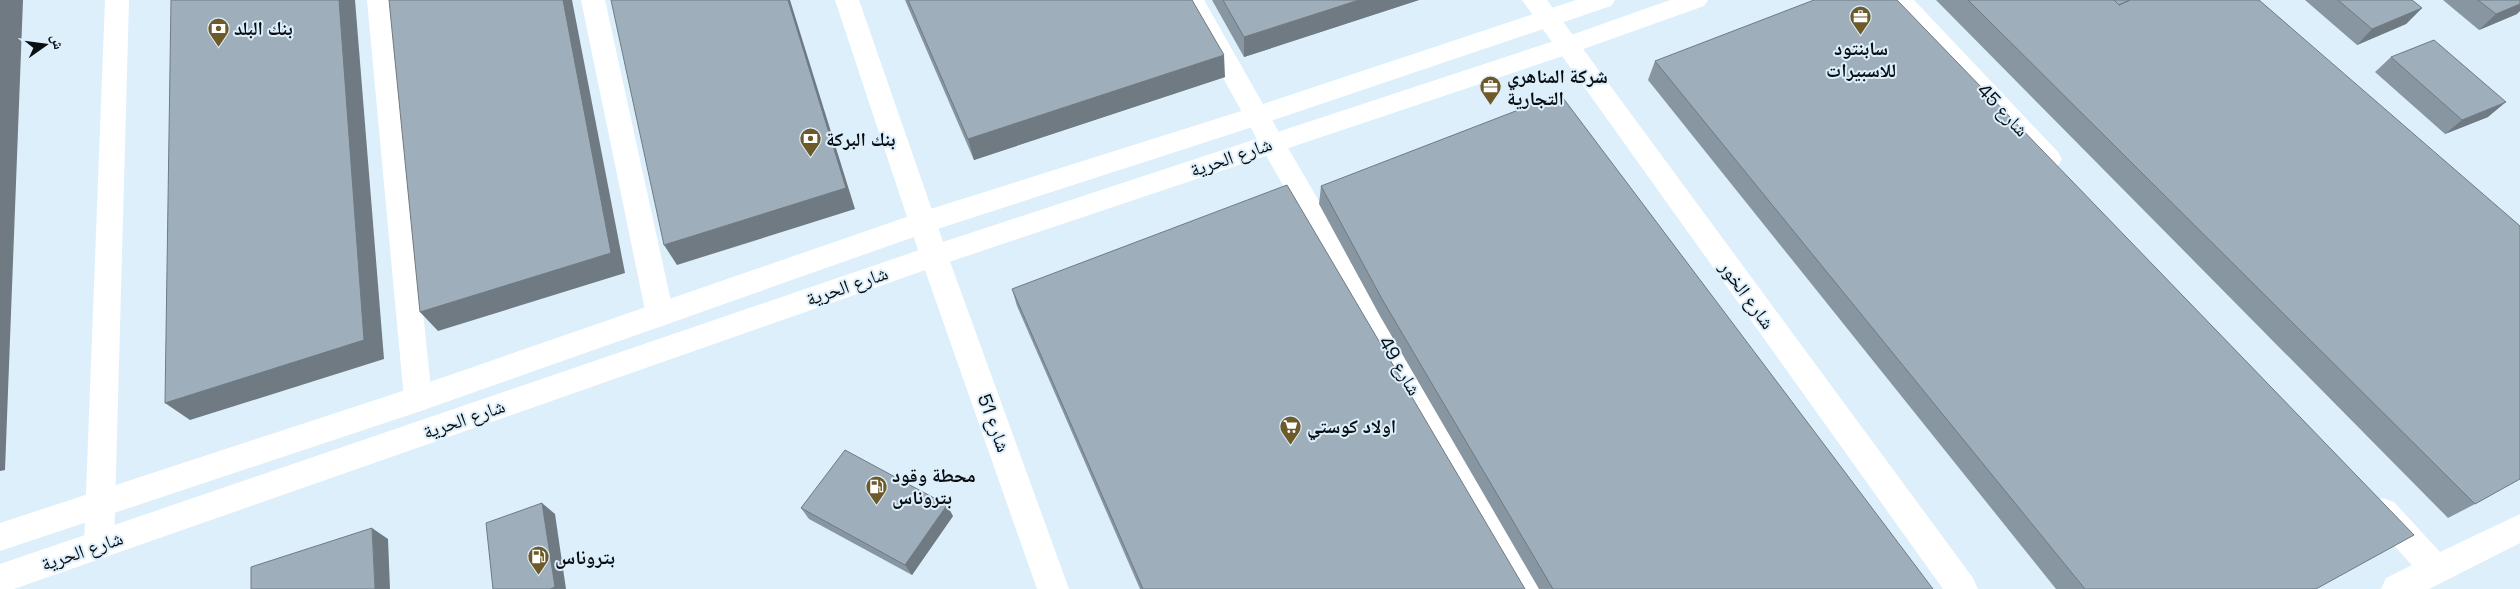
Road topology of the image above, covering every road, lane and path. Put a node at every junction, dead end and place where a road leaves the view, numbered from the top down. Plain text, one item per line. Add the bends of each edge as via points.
1 (118, 0) edge
2 (379, 0) edge
3 (593, 0) edge
4 (846, 0) edge
5 (1192, 0) edge
6 (1604, 0) edge
7 (1696, 0) edge
8 (1900, 0) edge
9 (1540, 9) edge
10 (1566, 46) junction
11 (1256, 116) junction
12 (1272, 143) junction
13 (2070, 180) edge
14 (924, 222) junction
15 (934, 256) junction
16 (660, 315) junction
17 (418, 399) junction
18 (2368, 497) edge
19 (102, 504) junction
20 (2520, 528) edge
21 (0, 537) edge
22 (99, 545) junction
23 (2436, 569) junction
24 (0, 579) edge
25 (1053, 589) edge
26 (1529, 589) edge
27 (1962, 589) edge
28 (2397, 589) edge

1 - 19 main road
2 - 17 main road
3 - 16 main road
4 - 14 main road, شارع 51
5 - 11 main road, شارع 49
6 - 9 main road, شارع الحرية
7 - 10 main road, شارع الحرية
8 - 13 main road, شارع 45
9 - 10 main road, شارع الخور
9 - 11 main road, شارع الحرية
10 - 12 main road, شارع الحرية
10 - 27 main road, شارع الخور
11 - 12 main road, شارع 49
11 - 14 main road, شارع الحرية
12 - 15 main road, شارع الحرية
12 - 26 main road, شارع 49
14 - 15 main road, شارع 51
14 - 16 main road, شارع الحرية
15 - 22 main road, شارع الحرية
15 - 25 main road, شارع 51
16 - 17 main road, شارع الحرية
17 - 19 main road, شارع الحرية
18 - 23 main road
19 - 21 main road, شارع الحرية
19 - 22 main road
20 - 23 main road
22 - 24 main road, شارع الحرية
23 - 28 main road

